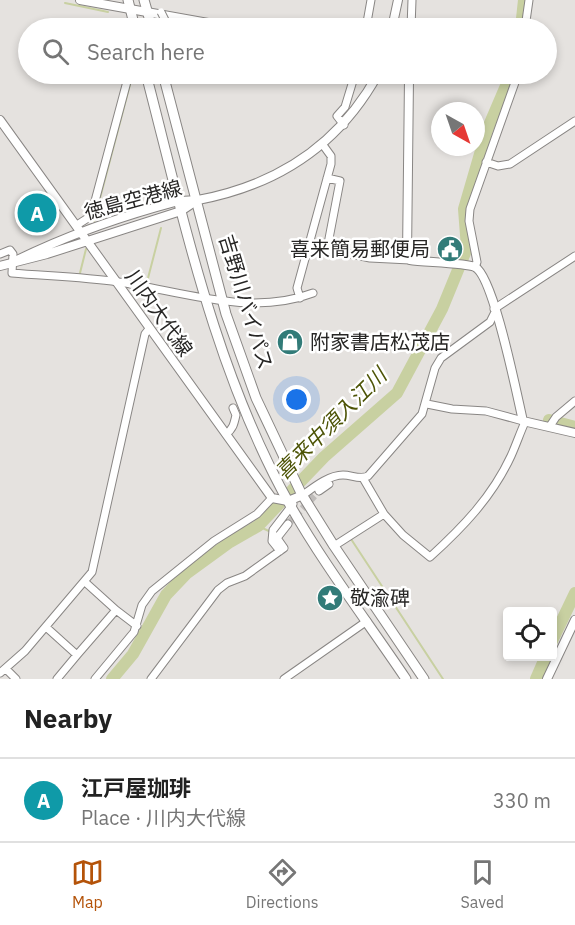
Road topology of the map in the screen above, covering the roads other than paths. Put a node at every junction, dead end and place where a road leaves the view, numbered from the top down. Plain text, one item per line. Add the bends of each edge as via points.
1 (80, 0) edge
2 (128, 0) edge
3 (144, 0) edge
4 (370, 0) edge
5 (398, 0) edge
6 (412, 0) edge
7 (529, 0) edge
8 (130, 11) junction
9 (161, 12) dead end
10 (148, 13) junction
11 (132, 18) edge
12 (149, 18) edge
13 (164, 18) edge
14 (177, 18) edge
15 (367, 18) edge
16 (394, 18) edge
17 (411, 18) edge
18 (526, 18) edge
19 (126, 84) edge
20 (150, 84) edge
21 (166, 84) edge
22 (352, 84) edge
23 (373, 84) edge
24 (409, 84) edge
25 (514, 84) edge
26 (0, 120) edge
27 (575, 121) edge
28 (344, 125) junction
29 (323, 145) junction
30 (486, 162) junction
31 (327, 178) junction
32 (196, 200) junction
33 (180, 206) junction
34 (79, 228) junction
35 (88, 240) junction
36 (0, 254) edge
37 (575, 256) edge
38 (410, 260) junction
39 (13, 262) junction
40 (0, 266) edge
41 (475, 267) junction
42 (117, 282) junction
43 (312, 293) dead end
44 (203, 297) junction
45 (300, 298) junction
46 (225, 302) junction
47 (495, 311) junction
48 (149, 329) junction
49 (575, 401) edge
50 (427, 404) junction
51 (233, 408) dead end
52 (524, 422) junction
53 (550, 425) junction
54 (575, 433) edge
55 (226, 434) junction
56 (348, 476) junction
57 (363, 478) junction
58 (319, 491) tunnel mouth
59 (274, 499) junction
60 (295, 500) junction
61 (384, 514) junction
62 (288, 524) tunnel mouth
63 (275, 534) junction
64 (334, 546) junction
65 (85, 582) junction
66 (116, 610) junction
67 (575, 620) edge
68 (367, 621) junction
69 (137, 626) junction
70 (46, 627) junction
71 (77, 655) junction
72 (3, 671) edge
73 (16, 679) edge
74 (57, 679) edge
75 (95, 679) edge
76 (151, 679) edge
77 (284, 679) edge
78 (406, 679) edge
79 (424, 679) edge
80 (547, 679) edge

1 - 8 main road
2 - 8 highway
3 - 10 highway
4 - 15 street
5 - 16 main road
6 - 17 street
7 - 18 street
8 - 10 main road
8 - 11 highway
9 - 13 street, bridge
10 - 12 highway
10 - 14 main road
19 - 34 street via 91,216
20 - 33 highway, 吉野川バイパス
21 - 32 highway, 吉野川バイパス
22 - 28 street via 345,107 337,116
23 - 28 main road, 徳島空港線
24 - 38 main road via 405,254
25 - 30 street
26 - 34 main road, 川内大代線
27 - 30 street via 510,164
28 - 29 main road, 徳島空港線
29 - 31 street via 331,156
29 - 32 main road, 徳島空港線 via 295,165 265,178
30 - 41 street via 470,209
31 - 38 street via 340,181 327,249 370,258
31 - 45 street via 297,288
32 - 33 main road, 徳島空港線
32 - 46 highway, 吉野川バイパス
33 - 34 main road, 徳島空港線
33 - 35 main road, 徳島空港線
33 - 44 highway, 吉野川バイパス
34 - 35 main road, 川内大代線
34 - 39 main road, 徳島空港線
35 - 39 main road, 徳島空港線
35 - 42 main road, 川内大代線
36 - 39 street via 10,250
37 - 47 street
38 - 41 main road
39 - 40 main road, 徳島空港線
39 - 42 street via 12,273
41 - 47 main road
42 - 44 street
42 - 48 main road, 川内大代線
43 - 45 street
44 - 46 street
44 - 60 highway, 吉野川バイパス via 243,405 268,460
45 - 46 street
46 - 60 highway, 吉野川バイパス via 226,314 256,398 281,453
47 - 50 street via 490,321 441,357
47 - 52 main road
48 - 55 main road, 川内大代線
48 - 65 street via 95,563
49 - 53 street
50 - 52 street via 496,412
50 - 57 street via 376,468
51 - 55 street via 236,415
52 - 53 main road
52 - 61 street via 511,455 480,507 430,556
53 - 54 main road
55 - 59 main road, 川内大代線
56 - 57 street
56 - 58 street
56 - 60 street via 334,477
57 - 61 street
59 - 60 main road
59 - 69 street via 152,591 142,605
60 - 63 street
60 - 64 highway, 吉野川バイパス
60 - 68 highway, 吉野川バイパス via 315,548
61 - 64 street
62 - 63 street
63 - 76 street via 284,548 218,590
64 - 79 highway, 吉野川バイパス
65 - 66 street
65 - 70 street
66 - 69 street
66 - 71 street
67 - 80 main road
68 - 77 street
68 - 78 highway, 吉野川バイパス
69 - 75 street
70 - 71 street
70 - 72 street
71 - 74 street
72 - 73 street

